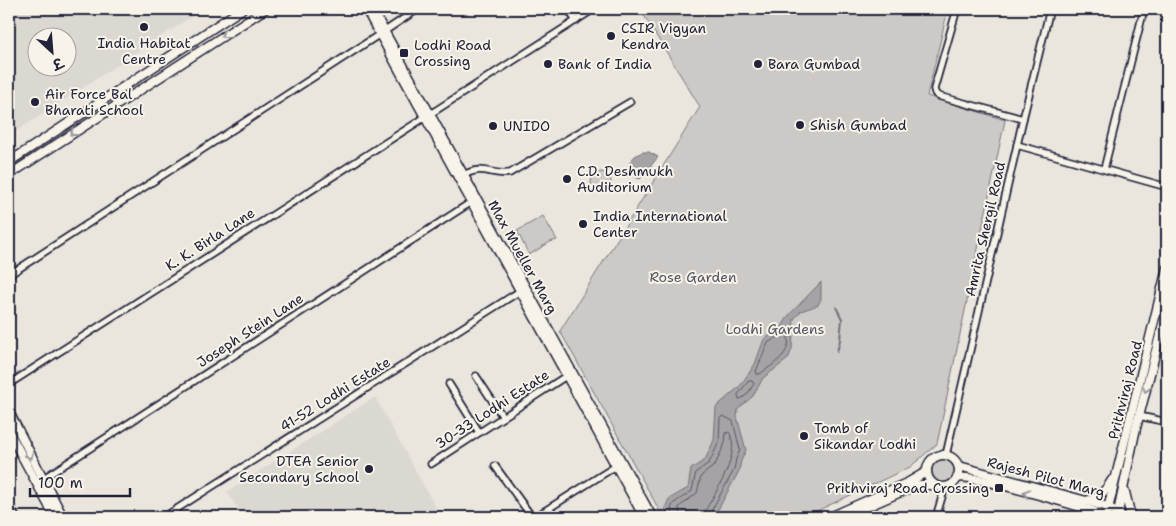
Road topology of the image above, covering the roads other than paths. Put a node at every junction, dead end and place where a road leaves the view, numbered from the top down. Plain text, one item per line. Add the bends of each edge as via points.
1 (242, 9) edge
2 (265, 9) edge
3 (366, 9) edge
4 (372, 9) edge
5 (418, 9) edge
6 (568, 9) edge
7 (594, 9) edge
8 (957, 9) edge
9 (1050, 9) edge
10 (1144, 9) edge
11 (576, 21) junction
12 (382, 32) junction
13 (630, 102) dead end
14 (427, 114) junction
15 (1023, 119) junction
16 (1017, 145) junction
17 (9, 162) edge
18 (1104, 169) junction
19 (464, 174) junction
20 (9, 175) edge
21 (1167, 187) edge
22 (474, 200) junction
23 (1167, 268) edge
24 (9, 274) edge
25 (520, 291) junction
26 (1167, 308) edge
27 (476, 376) dead end
28 (566, 376) junction
29 (9, 384) edge
30 (449, 384) dead end
31 (9, 412) edge
32 (1139, 416) junction
33 (503, 417) junction
34 (1167, 422) edge
35 (9, 432) edge
36 (479, 432) junction
37 (946, 455) junction
38 (431, 464) dead end
39 (494, 466) dead end
40 (616, 466) junction
41 (958, 466) junction
42 (926, 472) junction
43 (1116, 475) junction
44 (957, 478) junction
45 (39, 481) junction
46 (934, 485) junction
47 (1124, 485) junction
48 (945, 487) junction
49 (1078, 500) junction
50 (9, 504) edge
51 (1108, 507) junction
52 (1087, 509) junction
53 (1119, 516) edge
54 (16, 517) edge
55 (54, 517) edge
56 (63, 517) edge
57 (164, 517) edge
58 (533, 517) edge
59 (644, 517) edge
60 (652, 517) edge
61 (830, 517) edge
62 (844, 517) edge
63 (936, 517) edge
64 (1091, 517) edge
65 (1107, 517) edge
66 (1131, 517) edge

1 - 17 main road
2 -> 20 main road
3 - 12 main road, Max Mueller Marg
4 - 12 main road, Max Mueller Marg
5 - 12 street
6 - 11 street
7 - 11 street, K. K. Birla Lane
8 - 15 street via 935,93
9 - 15 street, Amrita Shergil Road
10 - 18 street
11 - 14 street, K. K. Birla Lane
12 - 14 main road, Max Mueller Marg
12 - 24 street
13 - 19 street via 510,173 478,169
14 - 19 main road, Max Mueller Marg
14 - 22 main road, Max Mueller Marg
14 - 29 street, K. K. Birla Lane
15 - 16 street, Amrita Shergil Road
16 - 18 street
16 - 37 street, Amrita Shergil Road
18 - 21 street
19 - 22 main road, Max Mueller Marg
22 - 25 main road, Max Mueller Marg
22 - 45 street, Joseph Stein Lane
22 - 60 main road, Max Mueller Marg
23 - 43 main road, Prithviraj Road
25 - 28 main road, Max Mueller Marg
25 - 57 street, 41-52 Lodhi Estate
26 -> 32 main road, Prithviraj Road
27 - 33 street
28 - 33 street, 30-33 Lodhi Estate
28 - 40 main road, Max Mueller Marg
30 - 36 street
31 -> 45 main road
32 - 34 street
32 - 47 main road, Prithviraj Road
33 - 36 street, 30-33 Lodhi Estate
35 - 45 main road
36 - 38 street, 30-33 Lodhi Estate
37 - 41 main road via 953,458
37 - 42 main road via 932,459
39 - 58 street
40 - 58 street
40 - 59 main road, Max Mueller Marg
41 - 44 main road
41 - 49 main road, Rajesh Pilot Marg
42 - 46 main road
42 - 61 main road
43 - 49 main road via 1096,498
43 - 51 main road, Prithviraj Road
44 - 48 main road
52 -> 44 main road, Rajesh Pilot Marg via 969,477
45 - 55 main road
45 - 56 main road
46 - 48 main road
46 - 62 main road via 912,487
47 - 53 main road, Prithviraj Road
47 - 66 main road
48 - 63 street
49 - 51 main road, Rajesh Pilot Marg
50 - 54 street
51 - 53 main road, Rajesh Pilot Marg
51 - 65 main road, Prithviraj Road
52 - 64 main road
52 - 65 main road, Rajesh Pilot Marg

